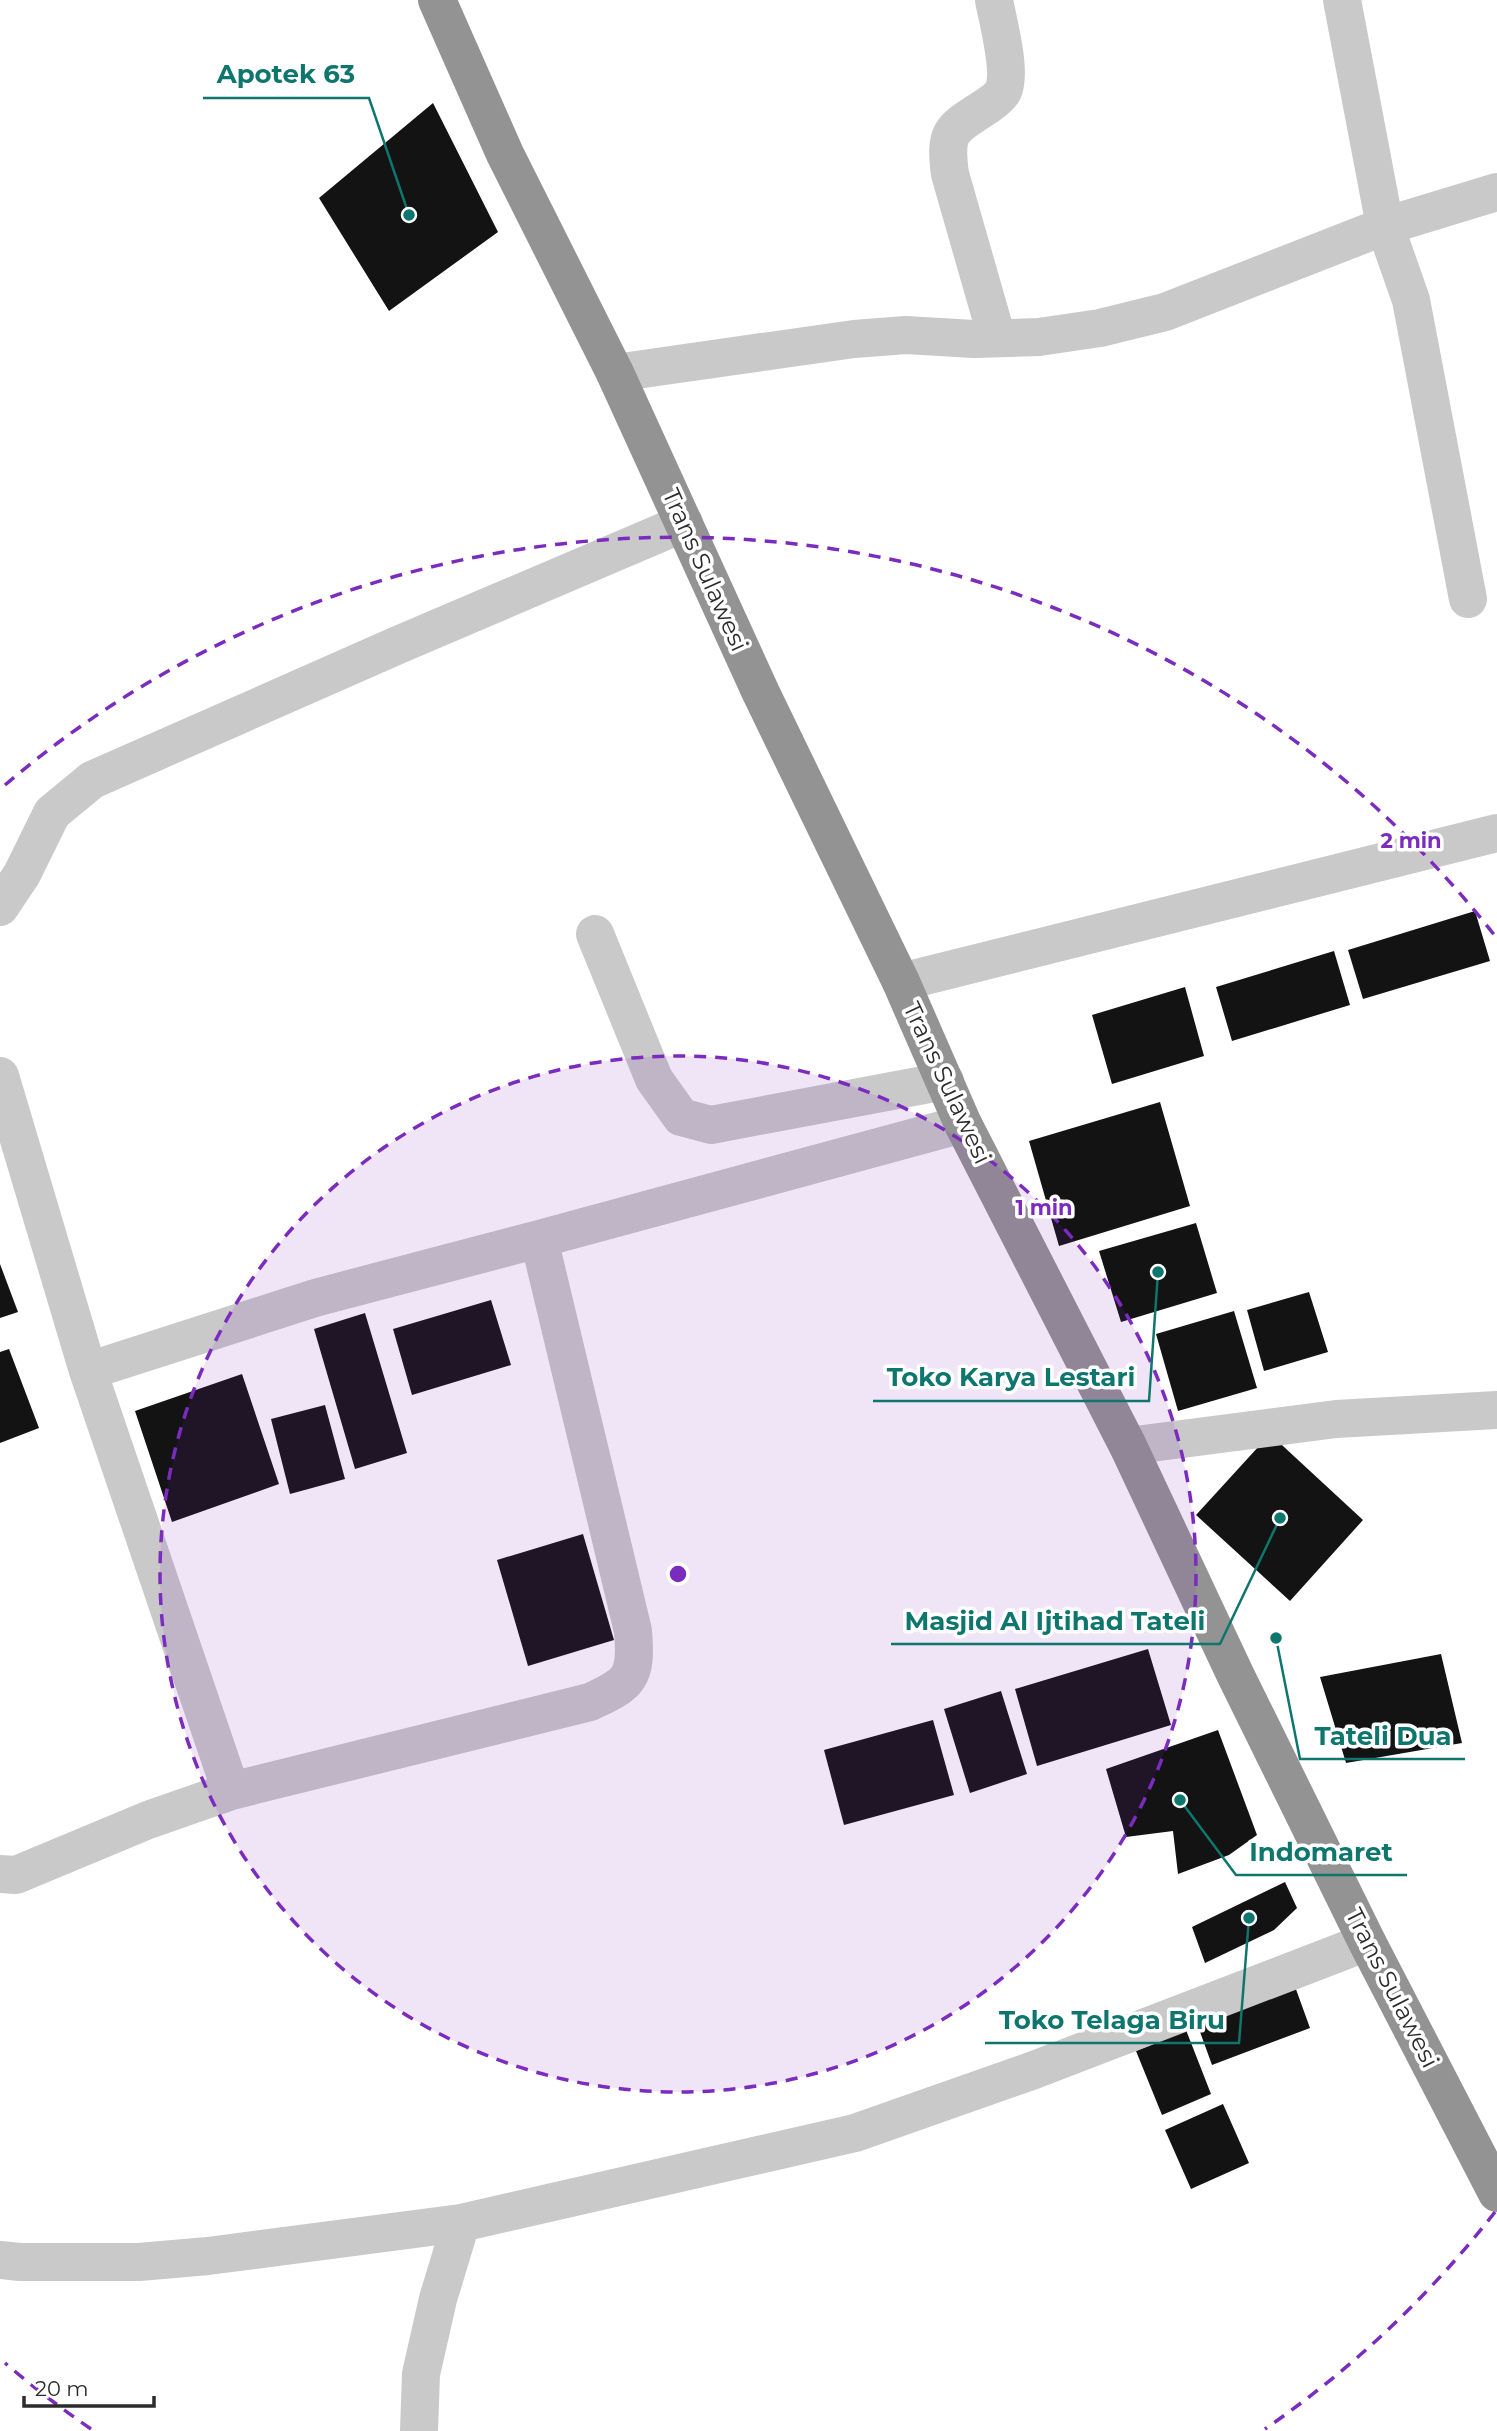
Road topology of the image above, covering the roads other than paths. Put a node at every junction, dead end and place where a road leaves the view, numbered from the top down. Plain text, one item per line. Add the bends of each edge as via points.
1 (438, 0) edge
2 (994, 0) edge
3 (1342, 0) edge
4 (1497, 191) edge
5 (1385, 226) junction
6 (997, 338) junction
7 (615, 373) junction
8 (684, 523) junction
9 (1468, 598) dead end
10 (1497, 833) edge
11 (0, 906) edge
12 (594, 934) dead end
13 (901, 982) junction
14 (0, 1076) edge
15 (945, 1081) junction
16 (963, 1124) junction
17 (539, 1239) junction
18 (88, 1371) junction
19 (1497, 1410) edge
20 (1128, 1446) junction
21 (232, 1791) junction
22 (0, 1874) edge
23 (1367, 1942) junction
24 (1497, 2193) edge
25 (461, 2223) junction
26 (0, 2260) edge
27 (419, 2431) edge

1 - 7 highway, Trans Sulawesi via 505,154
2 - 6 street via 1006,69 1003,90 955,127 947,148 950,174
3 - 5 street
4 - 5 street
5 - 6 street via 1165,312 1100,328
5 - 9 street via 1411,300
6 - 7 street via 906,335 854,339
7 - 8 highway, Trans Sulawesi
8 - 11 street via 92,780 52,813 22,874
8 - 13 highway, Trans Sulawesi
10 - 13 street
12 - 15 street via 654,1079 681,1117 711,1125
13 - 15 highway, Trans Sulawesi
14 - 18 street
15 - 16 highway, Trans Sulawesi
16 - 17 street
16 - 20 highway, Trans Sulawesi
17 - 18 street via 315,1298
17 - 21 street via 633,1632 629,1678 619,1689 590,1702
18 - 21 street
19 - 20 street via 1336,1419
20 - 23 highway, Trans Sulawesi
21 - 22 street via 16,1875
23 - 24 highway, Trans Sulawesi
23 - 25 street via 1034,2070 855,2133
25 - 26 street via 152,2261
25 - 27 street via 421,2374

